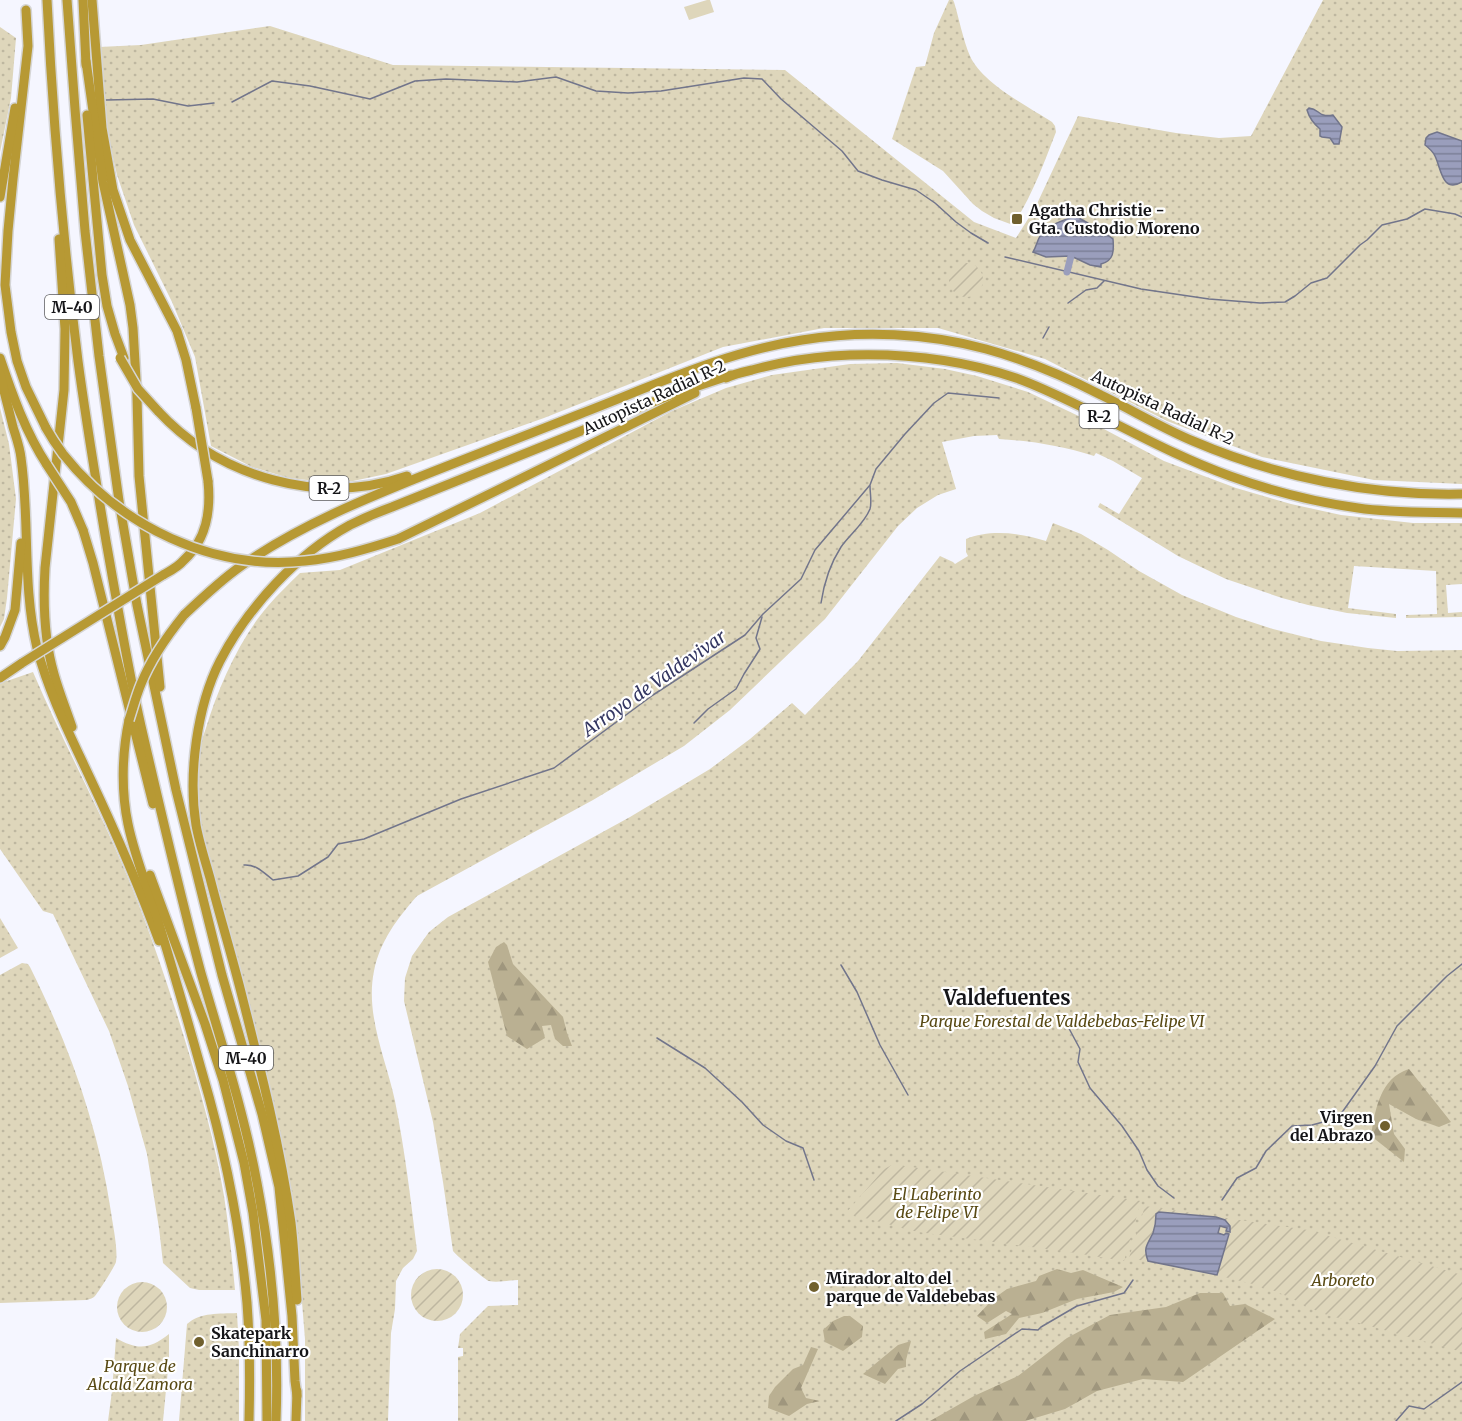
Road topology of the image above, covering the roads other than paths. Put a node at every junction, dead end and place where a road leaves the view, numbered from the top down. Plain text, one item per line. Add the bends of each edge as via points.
1 (47, 0) edge
2 (67, 0) edge
3 (83, 0) edge
4 (92, 0) edge
5 (26, 5) edge
6 (86, 61) junction
7 (0, 197) edge
8 (62, 222) junction
9 (86, 231) junction
10 (0, 358) edge
11 (122, 358) junction
12 (0, 374) edge
13 (731, 375) junction
14 (514, 439) junction
15 (1462, 494) edge
16 (25, 499) junction
17 (1462, 513) edge
18 (0, 646) edge
19 (0, 678) edge
20 (163, 726) junction
21 (89, 774) junction
22 (124, 784) junction
23 (173, 861) junction
24 (187, 1020) junction
25 (297, 1396) junction
26 (249, 1421) edge
27 (267, 1421) edge
28 (276, 1421) edge
29 (296, 1421) edge

1 - 8 highway, M-40
2 - 9 highway, M-40
3 - 6 highway
4 - 19 highway, bridge via 102,128 113,190 130,240 177,332 186,360 208,481 209,512 205,530 183,562
5 - 7 highway via 18,91
5 - 13 highway, Autopista Radial R-2 / R-2, bridge via 28,46 5,285 17,361 46,428 63,454 115,505 166,537 202,550 272,563 334,558 365,550 398,539
6 - 11 highway via 102,275
6 - 20 highway via 103,182 133,328 139,476
8 - 21 highway via 58,237 64,390 45,568 45,625 53,673
8 - 23 highway, M-40 via 78,362 118,612
9 - 11 highway, Autopista Radial R-2 / R-2 via 104,318
9 - 20 highway, M-40 via 119,501
10 - 23 highway, bridge via 39,452 71,502 83,530 154,808
11 - 14 highway, Autopista Radial R-2 / R-2, bridge via 138,389 174,427 235,467 274,480 320,488 382,483
12 - 16 highway via 21,456
13 - 17 highway, Autopista Radial R-2 / R-2 via 811,357 886,354 935,358 1016,378 1186,459 1282,492 1359,508
13 - 25 highway via 668,396 351,525 285,573 245,619 219,662 198,725 192,790 196,826 284,1177 299,1345
14 - 15 highway, Autopista Radial R-2 / R-2 via 742,353 804,339 879,335 962,343 1015,358 1098,393 1192,441 1281,472 1387,491
14 - 22 highway, Autopista Radial R-2 / R-2, bridge via 325,517 264,550 211,590 184,615 141,682 125,736
16 - 18 highway via 15,610
16 - 21 highway via 30,608 37,645 46,680
20 - 25 highway, M-40 via 222,975 279,1187
21 - 24 highway via 150,918
22 - 24 highway via 129,825
22 - 27 highway via 139,847 223,1080 244,1163 266,1320
23 - 28 highway, M-40 via 257,1180 275,1317
24 - 26 highway via 235,1211 247,1304
25 - 29 highway, M-40

